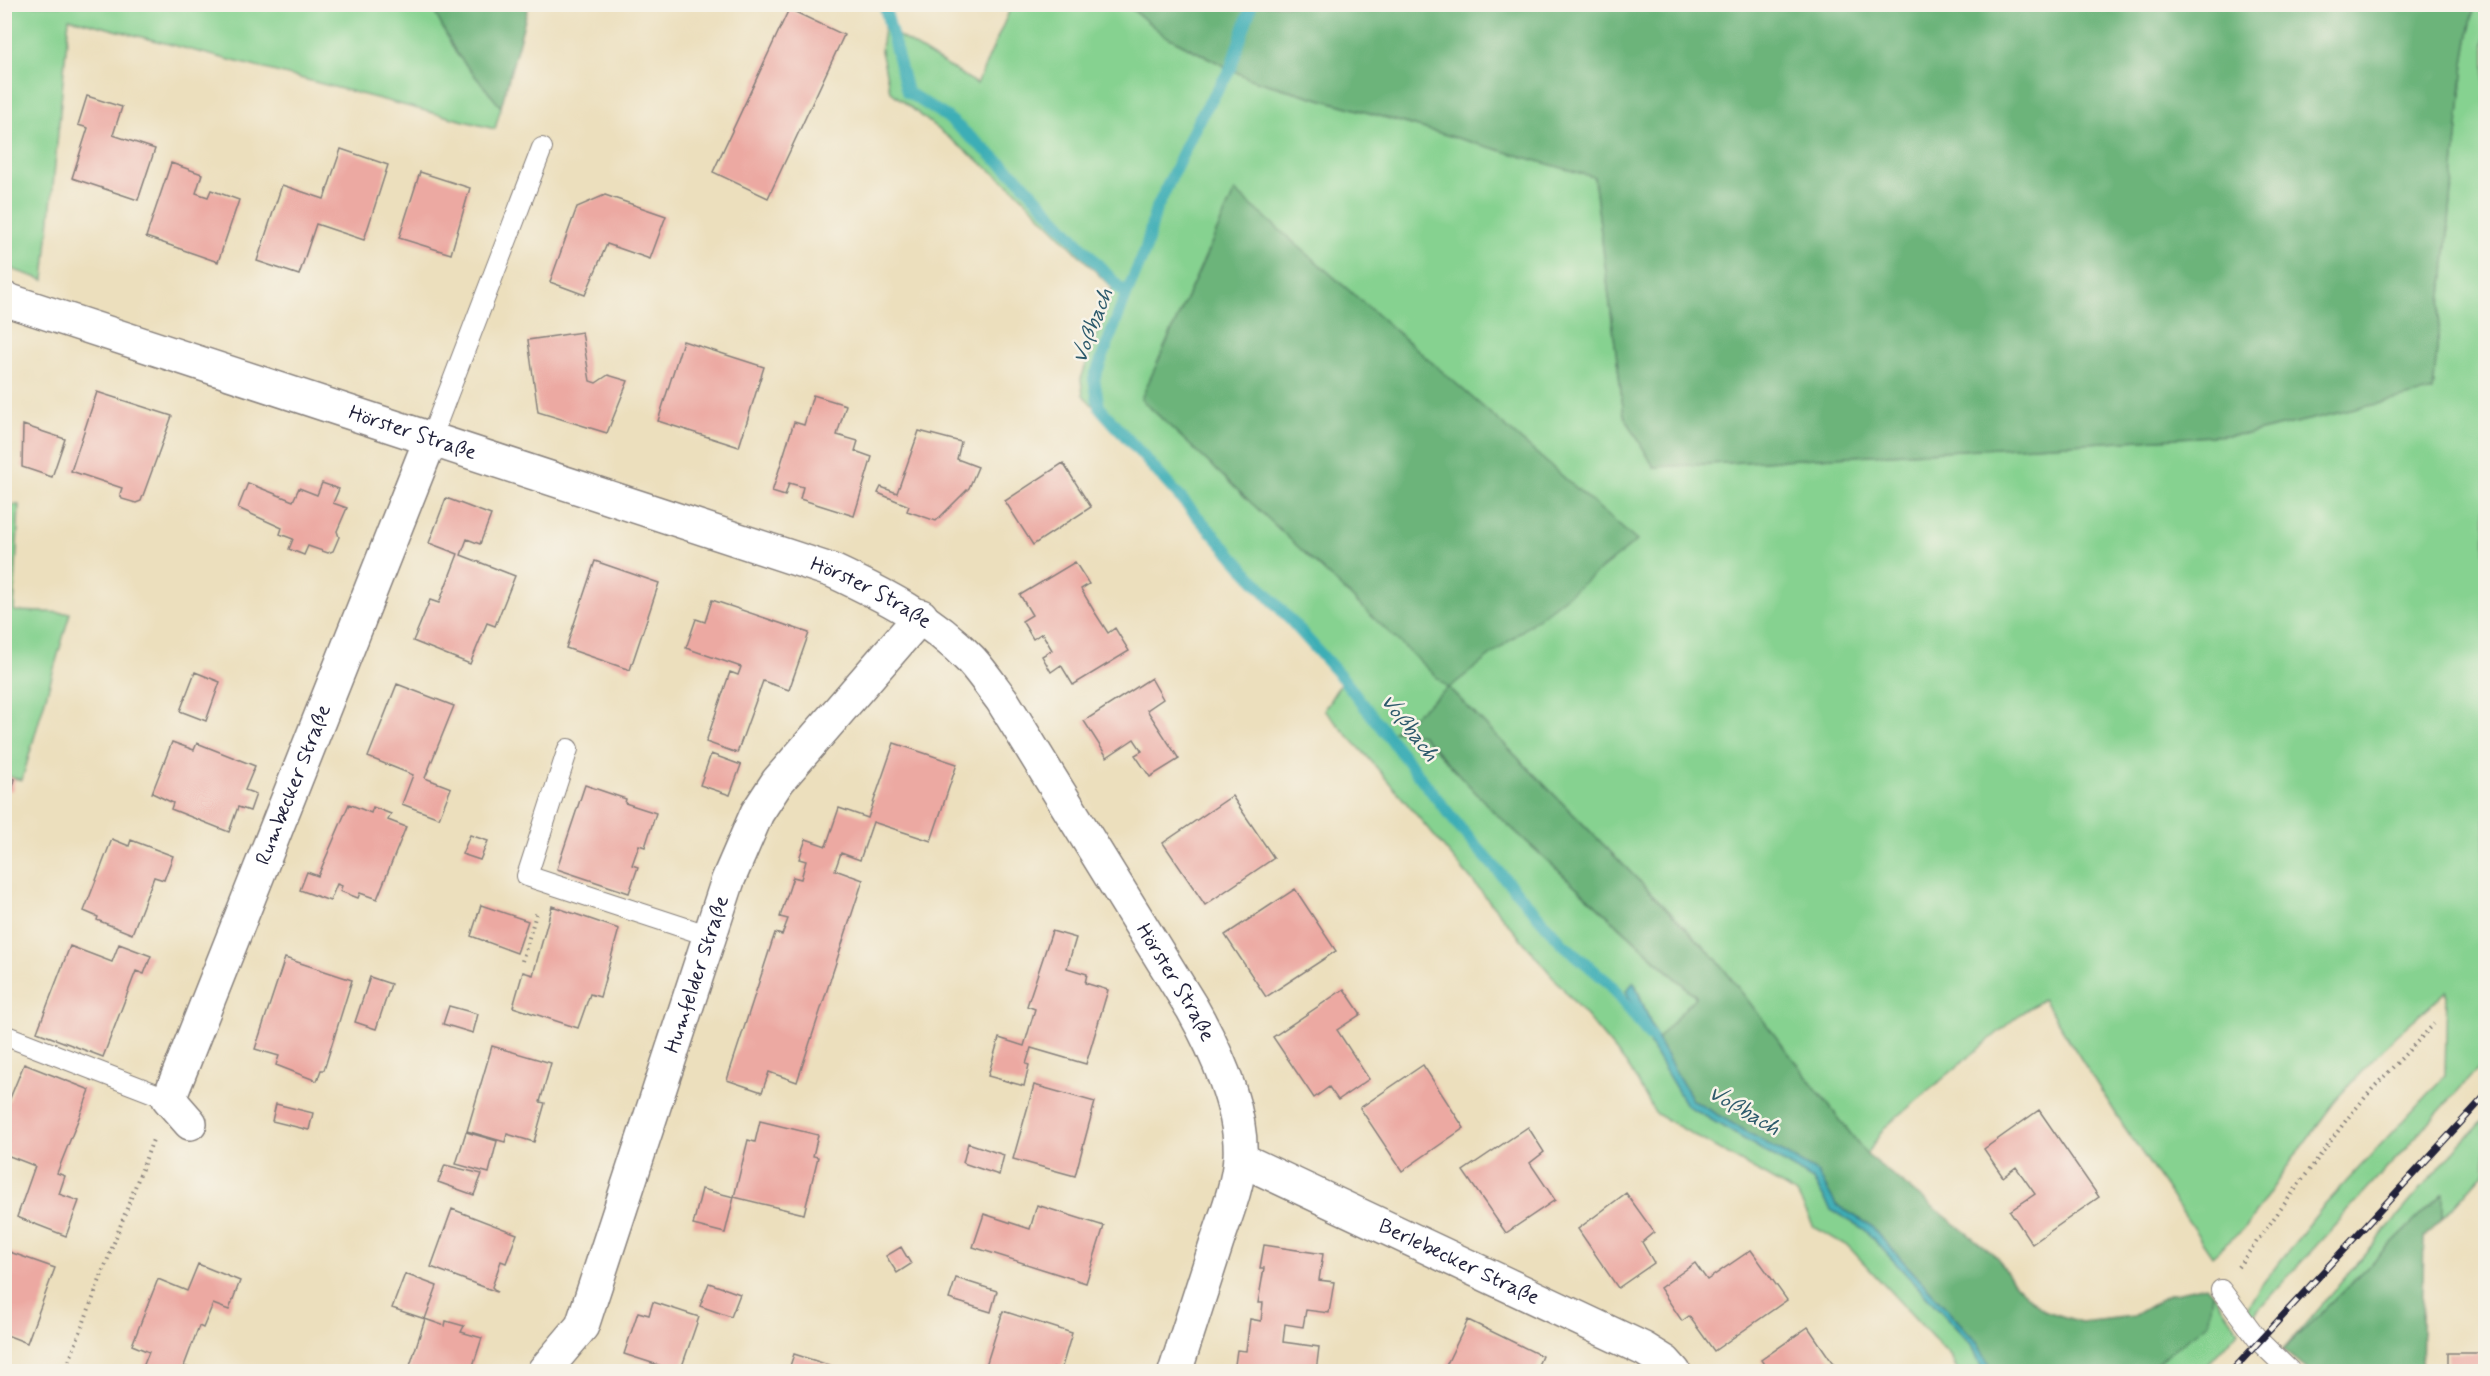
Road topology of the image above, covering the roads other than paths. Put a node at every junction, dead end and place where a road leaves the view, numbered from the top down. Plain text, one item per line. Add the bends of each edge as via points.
1 (542, 148) dead end
2 (4, 298) edge
3 (430, 438) junction
4 (921, 616) junction
5 (568, 749) dead end
6 (710, 936) junction
7 (4, 1035) edge
8 (179, 1111) joint
9 (1240, 1159) junction
10 (2221, 1290) road end
11 (544, 1371) edge
12 (1175, 1371) edge
13 (1674, 1371) edge
14 (2291, 1371) edge

1 - 3 lane
2 - 3 street, Hörster Straße
3 - 4 street, Hörster Straße via 833,571
3 - 8 street, Rumbecker Straße
4 - 6 street, Humfelder Straße via 778,781 742,845
4 - 9 street, Hörster Straße via 972,662 1002,700 1192,1008 1222,1071 1239,1136
5 - 6 lane via 527,876
6 - 11 street, Humfelder Straße via 582,1326
7 - 8 lane
9 - 12 street, Hörster Straße via 1232,1196
9 - 13 street, Berlebecker Straße via 1644,1349
10 - 14 lane via 2259,1341

